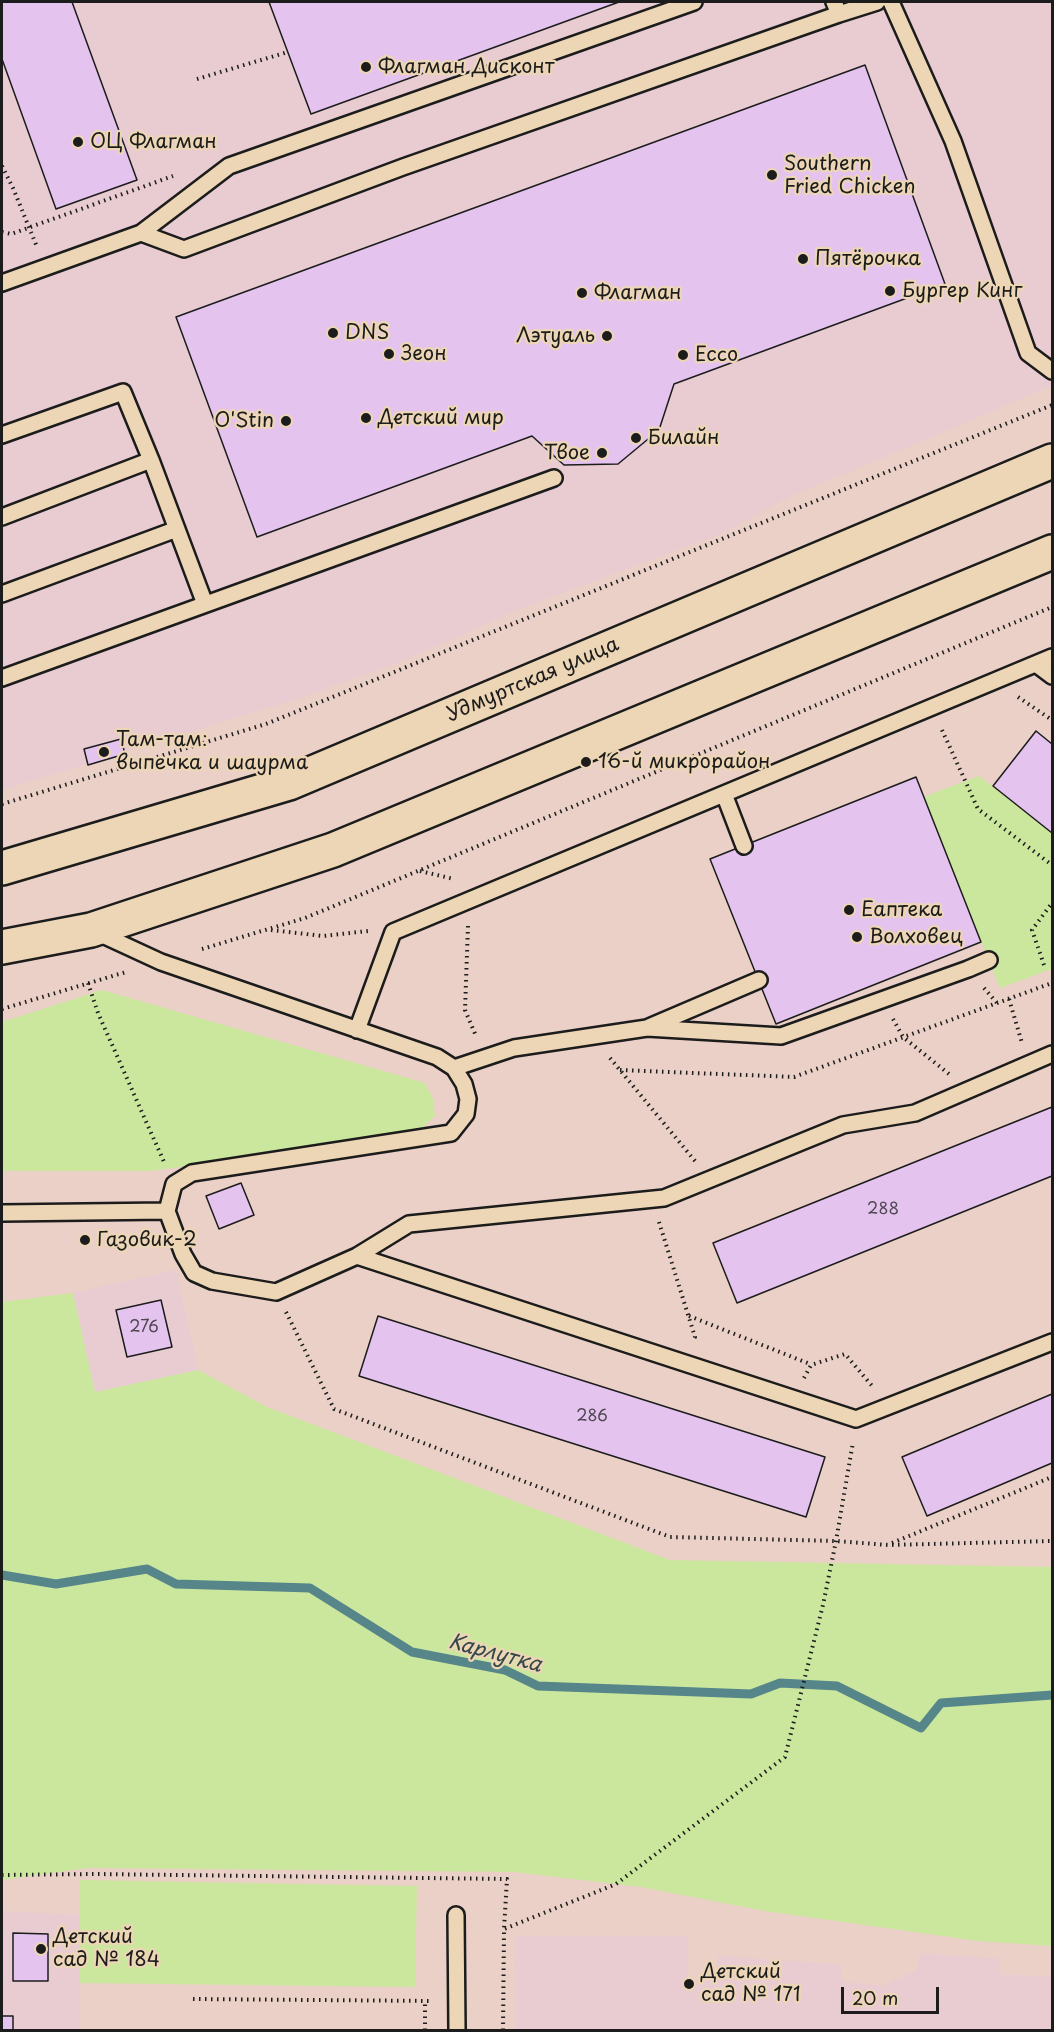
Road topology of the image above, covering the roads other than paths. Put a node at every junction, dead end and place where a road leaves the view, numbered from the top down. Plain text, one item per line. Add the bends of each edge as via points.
1 (694, 2) edge
2 (877, 2) edge
3 (891, 2) edge
4 (836, 8) edge
5 (141, 233) junction
6 (2, 283) edge
7 (1053, 371) edge
8 (2, 435) edge
9 (151, 460) junction
10 (1053, 461) edge
11 (554, 478) dead end
12 (2, 517) edge
13 (177, 529) junction
14 (1053, 552) edge
15 (2, 594) edge
16 (205, 604) junction
17 (1053, 657) edge
18 (1036, 664) junction
19 (1053, 676) edge
20 (2, 678) edge
21 (724, 794) junction
22 (744, 846) dead end
23 (2, 868) edge
24 (91, 930) junction
25 (2, 947) edge
26 (989, 960) dead end
27 (759, 980) dead end
28 (646, 1028) junction
29 (357, 1030) junction
30 (1053, 1054) edge
31 (454, 1068) junction
32 (167, 1210) junction
33 (2, 1213) edge
34 (357, 1256) junction
35 (1053, 1342) edge
36 (456, 1915) dead end
37 (457, 2031) edge

1 - 5 lane via 229,166
2 - 4 lane
3 - 7 lane via 953,141 1028,353
4 - 5 lane via 184,249
5 - 6 lane
8 - 9 lane via 123,392
9 - 12 lane
9 - 13 lane
10 - 23 main road, Удмуртская улица via 289,783
11 - 16 lane
13 - 15 lane
13 - 16 lane
14 - 24 main road via 333,850
16 - 20 lane
17 - 18 lane
18 - 19 lane
18 - 21 lane
21 - 22 lane
21 - 29 lane via 393,932
24 - 25 main road
24 - 29 lane via 160,962
26 - 28 lane via 781,1036
27 - 28 lane
28 - 31 lane via 514,1048
29 - 31 lane via 437,1057
30 - 34 lane via 915,1113 843,1125 664,1198 409,1224
31 - 32 lane via 468,1099 466,1114 451,1133 192,1173 174,1185
32 - 33 lane
32 - 34 lane via 194,1272 212,1281 276,1292
34 - 35 lane via 856,1419
36 - 37 lane

